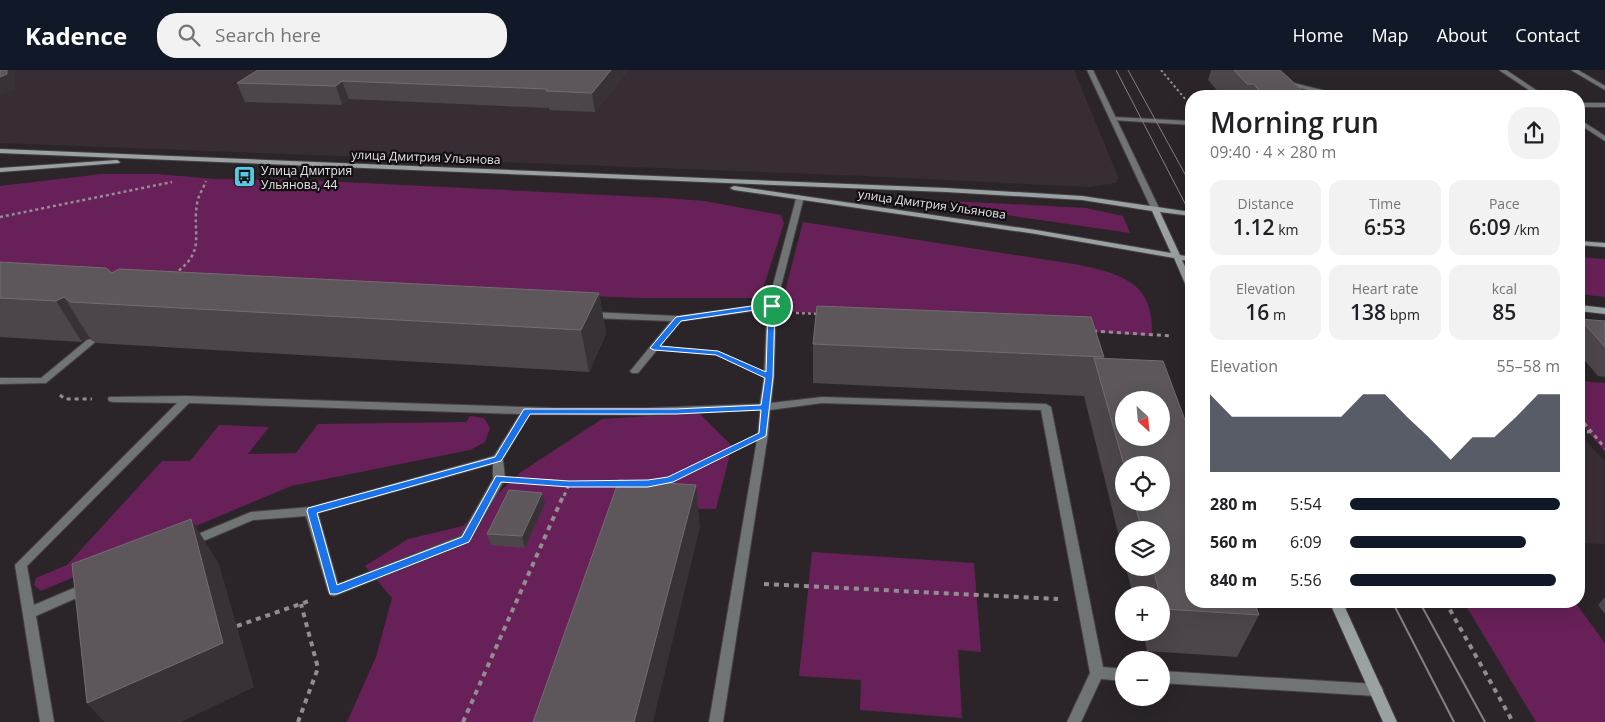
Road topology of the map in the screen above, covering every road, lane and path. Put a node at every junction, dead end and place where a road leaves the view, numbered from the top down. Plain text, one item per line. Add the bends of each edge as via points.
1 (1090, 70) edge
2 (1161, 70) edge
3 (1502, 70) edge
4 (1574, 70) edge
5 (1277, 81) edge
6 (1605, 88) edge
7 (1316, 90) edge
8 (1533, 90) edge
9 (1185, 99) edge
10 (1585, 104) edge
11 (1605, 105) edge
12 (1114, 119) junction
13 (1185, 123) edge
14 (1585, 125) edge
15 (1605, 139) edge
16 (0, 151) edge
17 (183, 160) junction
18 (0, 170) edge
19 (209, 175) dead end
20 (181, 180) dead end
21 (668, 180) junction
22 (800, 198) junction
23 (1154, 208) junction
24 (1185, 213) edge
25 (0, 217) edge
26 (1585, 243) edge
27 (1605, 245) edge
28 (1177, 256) junction
29 (1185, 258) edge
30 (1185, 274) edge
31 (172, 276) edge
32 (772, 308) junction
33 (1585, 309) edge
34 (1605, 311) edge
35 (578, 314) edge
36 (820, 314) edge
37 (678, 319) junction
38 (1084, 330) edge
39 (1172, 336) dead end
40 (90, 342) dead end
41 (654, 348) junction
42 (635, 371) dead end
43 (769, 377) junction
44 (0, 381) edge
45 (113, 399) dead end
46 (187, 399) junction
47 (765, 407) junction
48 (527, 411) junction
49 (1585, 424) edge
50 (1585, 432) edge
51 (1591, 432) junction
52 (763, 434) junction
53 (1605, 448) edge
54 (498, 459) junction
55 (499, 478) junction
56 (569, 484) junction
57 (628, 484) edge
58 (648, 484) edge
59 (311, 511) junction
60 (180, 547) edge
61 (100, 582) edge
62 (738, 582) junction
63 (334, 591) junction
64 (1083, 600) junction
65 (301, 604) junction
66 (1338, 608) edge
67 (1449, 608) edge
68 (29, 612) junction
69 (237, 626) dead end
70 (1098, 673) junction
71 (1115, 674) edge
72 (1170, 678) edge
73 (1376, 690) junction
74 (47, 722) edge
75 (298, 722) edge
76 (463, 722) edge
77 (716, 722) edge
78 (1074, 722) edge
79 (1390, 722) edge
80 (1513, 722) edge

1 - 12 street
2 - 9 path
3 - 8 street
4 - 6 street
5 - 7 street
10 - 11 street
12 - 13 street
12 - 23 street
14 - 15 street
16 - 17 main road, улица Дмитрия Ульянова
17 - 18 main road, улица Дмитрия Ульянова
17 - 21 main road, улица Дмитрия Ульянова
19 - 31 path via 198,200 195,253 187,265
20 - 25 path
21 - 22 main road, улица Дмитрия Ульянова
21 - 23 main road, улица Дмитрия Ульянова via 946,190 1082,198
22 - 28 main road, улица Дмитрия Ульянова
22 - 32 street
23 - 24 main road, улица Дмитрия Ульянова
23 - 28 main road
26 - 27 main road
28 - 29 main road, улица Дмитрия Ульянова
28 - 30 main road
32 - 36 path
32 - 37 street
32 - 43 street
33 - 34 main road
35 - 37 street
37 - 41 street
38 - 39 path
40 - 44 street via 42,381
41 - 42 street
41 - 43 path via 718,353
43 - 47 street
45 - 46 street
46 - 48 street
46 - 68 street via 21,565
47 - 48 street via 676,412
47 - 52 street
47 - 64 street via 822,400 1046,407
48 - 54 street
49 - 51 path
50 - 51 path
51 - 53 path
52 - 58 path via 670,480
52 - 62 street
54 - 55 street
54 - 59 street
55 - 56 path
55 - 63 street via 465,539
56 - 57 path
56 - 76 path
59 - 60 street via 251,516
59 - 63 street
61 - 68 street
62 - 64 path
62 - 77 street
63 - 65 path
64 - 70 street
65 - 69 path
65 - 75 path via 318,668
66 - 73 main road
67 - 80 path
68 - 74 street
70 - 71 street
70 - 78 street
72 - 73 street
73 - 79 main road

